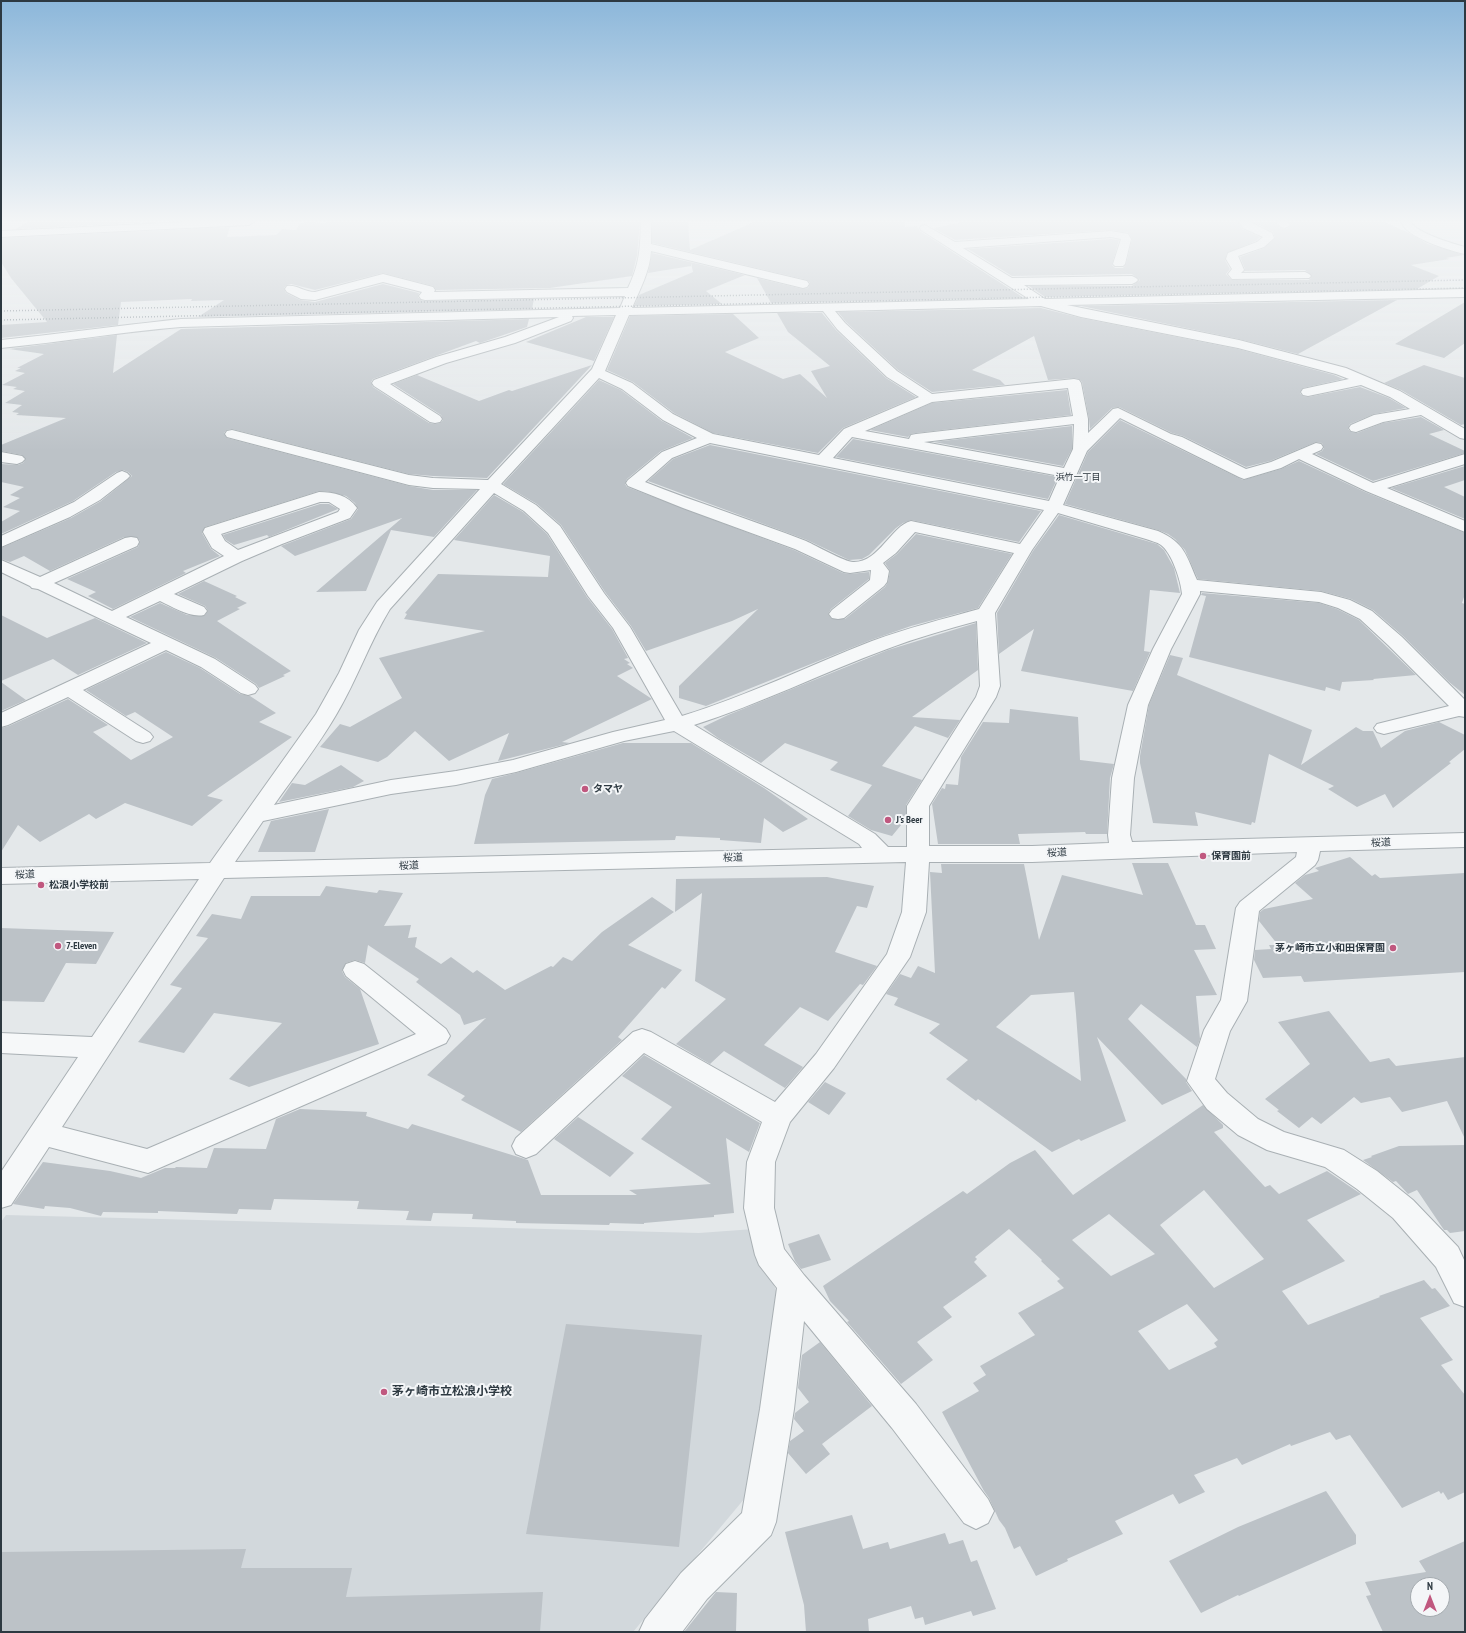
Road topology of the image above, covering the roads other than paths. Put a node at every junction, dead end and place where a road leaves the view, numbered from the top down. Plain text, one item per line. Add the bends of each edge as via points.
1 (630, 298) edge
2 (1036, 298) edge
3 (1245, 298) edge
4 (1405, 298) edge
5 (1044, 303) junction
6 (1457, 305) dead end
7 (826, 307) junction
8 (581, 312) junction
9 (624, 312) junction
10 (1, 344) edge
11 (597, 372) junction
12 (1364, 380) junction
13 (1308, 392) dead end
14 (929, 398) junction
15 (1422, 411) junction
16 (435, 419) dead end
17 (1081, 419) junction
18 (1356, 428) dead end
19 (849, 432) junction
20 (232, 434) dead end
21 (1465, 436) edge
22 (709, 438) junction
23 (893, 441) junction
24 (1316, 447) dead end
25 (1080, 449) junction
26 (1300, 454) junction
27 (1, 457) edge
28 (17, 459) dead end
29 (1465, 460) edge
30 (822, 461) junction
31 (1068, 474) junction
32 (122, 476) dead end
33 (492, 485) junction
34 (1372, 488) junction
35 (1054, 507) junction
36 (1465, 526) edge
37 (1, 542) edge
38 (131, 542) dead end
39 (1024, 550) junction
40 (236, 557) junction
41 (871, 564) junction
42 (1, 565) edge
43 (38, 584) junction
44 (1190, 585) junction
45 (159, 594) junction
46 (198, 611) dead end
47 (986, 613) junction
48 (838, 614) dead end
49 (111, 618) junction
50 (165, 644) junction
51 (248, 689) dead end
52 (69, 690) junction
53 (1464, 710) edge
54 (1, 721) edge
55 (677, 724) junction
56 (1384, 728) dead end
57 (142, 737) dead end
58 (255, 816) junction
59 (1465, 840) edge
60 (1310, 844) junction
61 (1122, 850) junction
62 (918, 854) junction
63 (882, 855) junction
64 (216, 871) junction
65 (1, 876) edge
66 (355, 970) dead end
67 (1, 1043) edge
68 (99, 1048) junction
69 (778, 1117) junction
70 (42, 1134) junction
71 (526, 1146) dead end
72 (1, 1196) edge
73 (793, 1285) junction
74 (1465, 1293) edge
75 (976, 1511) dead end
76 (658, 1632) edge

1 - 9 street
2 - 5 street
3 - 5 street
4 - 6 street
5 - 7 street
5 - 12 street via 1314,362
7 - 9 street
7 - 14 street via 841,326 892,374
8 - 9 street
8 - 10 street via 181,323
8 - 16 street via 510,340 441,360 379,383
9 - 11 street
11 - 22 street via 627,386 668,417
11 - 33 street
12 - 13 street
12 - 15 street via 1401,397
14 - 17 street via 1074,383
14 - 19 street
15 - 18 street via 1379,418
15 - 21 street
17 - 23 street
17 - 25 street
19 - 23 street
19 - 30 street
20 - 33 street via 409,480
22 - 30 street
22 - 41 street via 667,455 634,483 801,545 850,568
23 - 31 street
24 - 26 street
25 - 26 street via 1118,412 1244,474 1276,465
25 - 31 street
26 - 34 street
27 - 28 street
29 - 34 street
30 - 35 street
31 - 35 street
32 - 37 street via 70,511
33 - 55 street via 530,508 554,530 597,596 621,627
33 - 58 street via 383,606 368,630 350,673 329,710
34 - 36 street
35 - 39 street
35 - 44 street via 1166,541 1175,549
38 - 43 street
39 - 41 street via 911,526 890,550
39 - 47 street
40 - 40 street via 344,515 349,508 333,497 320,497 211,532 218,544
40 - 45 street
41 - 48 street via 880,571 878,582
42 - 43 street
43 - 49 street
44 - 53 street via 1321,597 1344,604 1366,615
44 - 61 street via 1191,594 1162,649 1138,705 1122,778 1119,835
45 - 46 street
45 - 49 street
47 - 55 street via 919,631 725,709
47 - 62 street via 990,686 986,697 918,806
49 - 50 street
50 - 51 street via 208,664
50 - 52 street
52 - 54 street
52 - 57 street
53 - 56 street
55 - 58 street via 620,736 516,766 391,787
55 - 63 street via 867,839
58 - 64 street
59 - 60 street, 桜道
60 - 61 street, 桜道
60 - 74 street via 1307,860 1248,908 1234,1001 1217,1030 1202,1081 1217,1101 1248,1127 1278,1142 1334,1158 1367,1180 1402,1209 1447,1257
61 - 62 street, 桜道 via 1032,854
62 - 63 street, 桜道
62 - 69 street via 914,912 898,957 825,1061
63 - 64 street, 桜道
64 - 65 street, 桜道
64 - 68 street
66 - 70 street via 437,1036 148,1161
67 - 68 street
68 - 70 street
69 - 71 street via 642,1039
69 - 73 street via 761,1162 759,1208 770,1255
70 - 72 street
73 - 75 street via 904,1416
73 - 76 street via 777,1409 758,1522 694,1586

